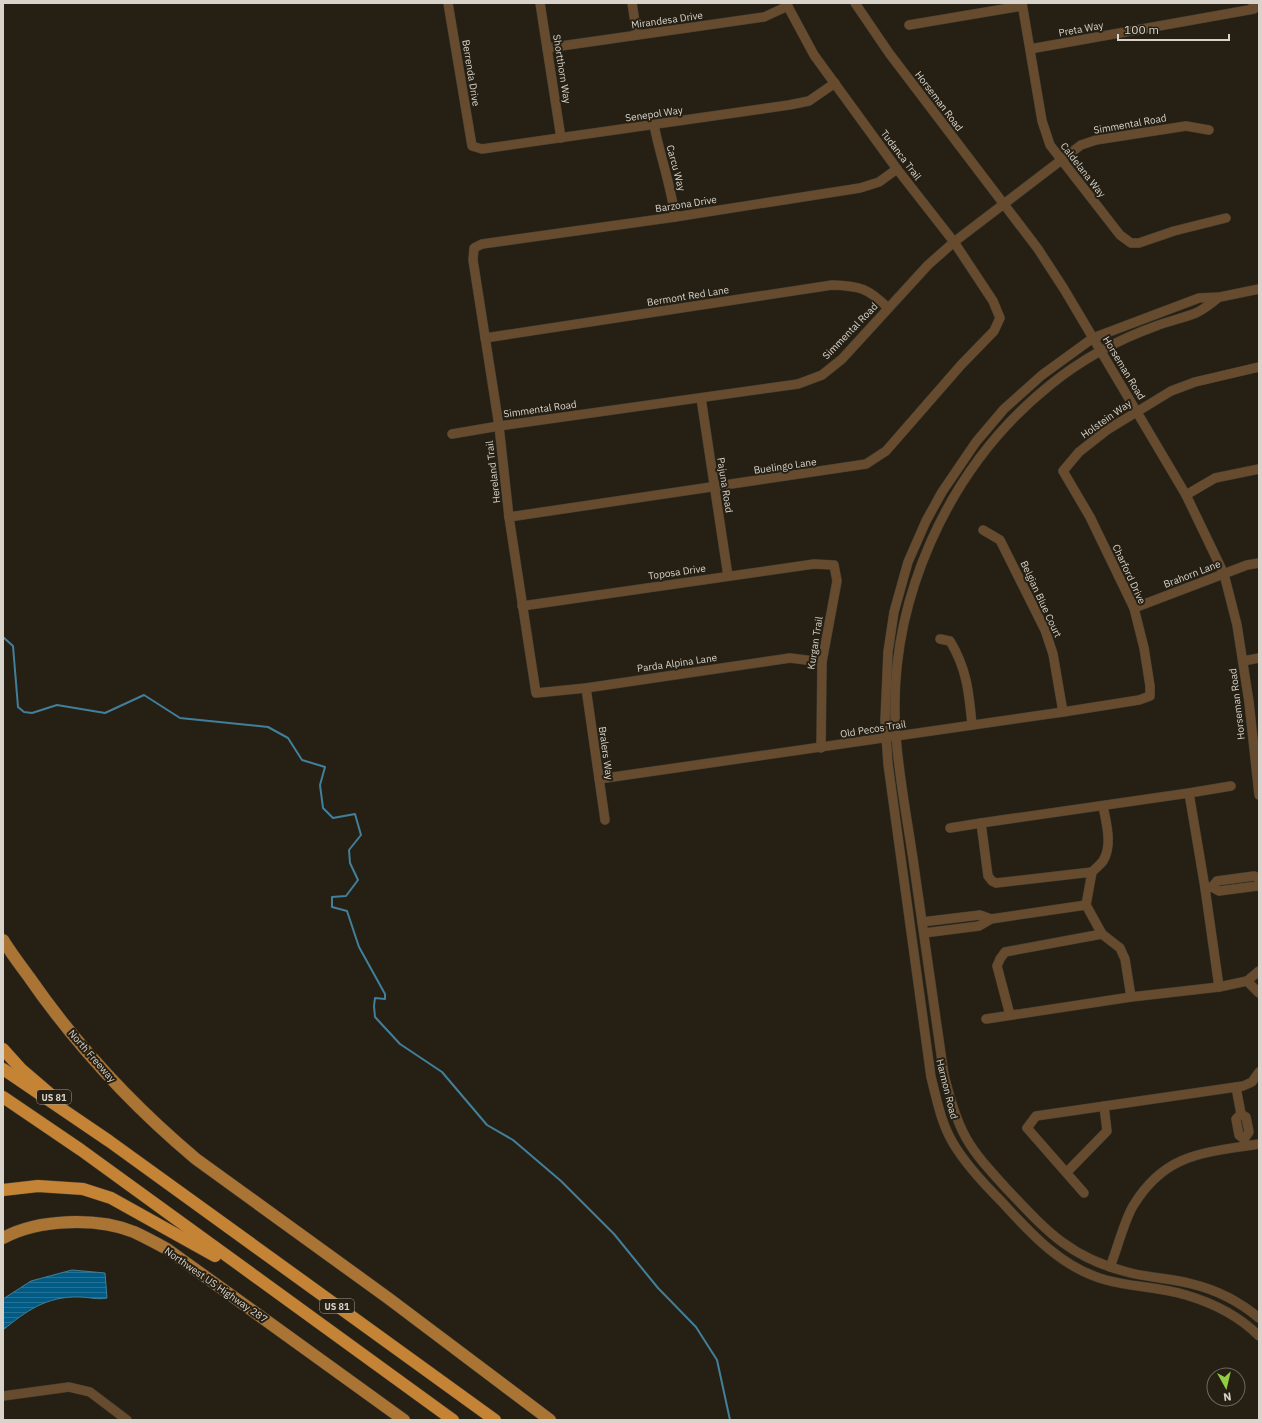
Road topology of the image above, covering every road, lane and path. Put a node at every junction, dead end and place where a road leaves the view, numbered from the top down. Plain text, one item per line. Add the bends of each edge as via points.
1 (448, 3) edge
2 (540, 3) edge
3 (632, 3) edge
4 (855, 3) edge
5 (787, 4) edge
6 (1022, 5) edge
7 (1253, 6) edge
8 (909, 25) dead end
9 (636, 35) junction
10 (547, 48) junction
11 (1030, 49) junction
12 (835, 83) junction
13 (654, 125) junction
14 (1209, 130) dead end
15 (561, 138) junction
16 (472, 146) joint
17 (1061, 159) junction
18 (897, 169) junction
19 (1004, 204) junction
20 (675, 217) junction
21 (1226, 218) dead end
22 (954, 242) junction
23 (474, 248) joint
24 (1259, 288) edge
25 (1220, 297) junction
26 (888, 308) junction
27 (1000, 318) joint
28 (485, 338) junction
29 (1093, 338) junction
30 (1100, 350) junction
31 (1259, 367) edge
32 (701, 398) junction
33 (1136, 410) junction
34 (499, 426) junction
35 (452, 434) dead end
36 (1259, 469) edge
37 (1063, 471) joint
38 (714, 487) junction
39 (1186, 495) junction
40 (509, 516) junction
41 (983, 530) dead end
42 (1259, 563) edge
43 (834, 565) joint
44 (1224, 574) junction
45 (728, 576) junction
46 (522, 606) junction
47 (1134, 608) junction
48 (940, 639) dead end
49 (1259, 658) edge
50 (1243, 660) junction
51 (822, 662) junction
52 (586, 688) junction
53 (536, 693) joint
54 (1150, 696) joint
55 (1063, 712) junction
56 (972, 725) junction
57 (896, 737) junction
58 (886, 738) junction
59 (821, 748) junction
60 (1257, 772) edge
61 (599, 779) junction
62 (1231, 786) dead end
63 (1189, 793) junction
64 (1259, 795) edge
65 (1103, 806) junction
66 (605, 820) dead end
67 (981, 823) junction
68 (950, 828) dead end
69 (1092, 872) junction
70 (1259, 878) edge
71 (1259, 882) edge
72 (1209, 888) junction
73 (1086, 905) junction
74 (991, 919) junction
75 (922, 922) junction
76 (924, 934) junction
77 (1102, 934) junction
78 (3, 940) edge
79 (1258, 974) edge
80 (1247, 981) junction
81 (1219, 987) junction
82 (1259, 992) edge
83 (1131, 997) junction
84 (1010, 1015) junction
85 (986, 1019) dead end
86 (3, 1049) edge
87 (3, 1069) edge
88 (1259, 1072) edge
89 (1236, 1087) junction
90 (3, 1097) edge
91 (3, 1106) edge
92 (1104, 1106) junction
93 (109, 1141) junction
94 (1245, 1142) junction
95 (1259, 1144) edge
96 (109, 1171) junction
97 (1066, 1172) junction
98 (3, 1190) edge
99 (1084, 1193) dead end
100 (3, 1238) edge
101 (1110, 1267) junction
102 (261, 1282) junction
103 (1259, 1318) edge
104 (1259, 1336) edge
105 (3, 1396) edge
106 (128, 1420) edge
107 (404, 1420) edge
108 (453, 1420) edge
109 (495, 1420) edge
110 (550, 1420) edge

1 - 16 street, Berrenda Drive
2 - 10 street, Shortthorn Way
3 - 9 street
4 - 19 street, Horseman Road via 888,53
5 - 9 street, Mirandesa Drive via 764,17
5 - 12 street, Tudanca Trail via 814,55
6 - 8 street
6 - 11 street, Caldelana Way
7 - 11 street, Preta Way
9 - 10 street, Mirandesa Drive
10 - 15 street, Shortthorn Way
11 - 17 street, Caldelana Way via 1044,132
12 - 13 street, Senepol Way via 809,101
12 - 18 street, Tudanca Trail
13 - 15 street, Senepol Way
13 - 20 street, Carcu Way via 672,192
14 - 17 street, Simmental Road via 1186,126 1096,140
15 - 16 street, Senepol Way via 482,149
17 - 19 street, Simmental Road
17 - 21 street, Caldelana Way via 1120,235 1131,243 1139,243
18 - 20 street, Barzona Drive via 879,182 860,188
18 - 22 street, Tudanca Trail
19 - 22 street, Simmental Road
19 - 29 street, Horseman Road via 1042,256
20 - 23 street, Barzona Drive via 482,244
22 - 26 street, Simmental Road via 928,265
22 - 27 street, Tudanca Trail via 993,301
23 - 28 street, Hereland Trail via 473,260
24 - 25 street
25 - 29 street, Harmon Road via 1199,298
25 - 30 street, Harmon Road via 1197,312 1155,326
26 - 28 street, Bermont Red Lane via 874,295 855,286 832,285
26 - 32 street, Simmental Road via 842,359 822,375 798,384
27 - 38 street, Buelingo Lane via 994,331 886,451 866,464
28 - 34 street, Hereland Trail
29 - 30 street, Horseman Road
29 - 58 street, Harmon Road via 1042,374 1004,409 976,442 926,521 908,562 894,612 888,652
30 - 33 street, Horseman Road
30 - 57 street, Harmon Road via 1050,385 1015,417 987,448 964,480 939,523 920,569 898,659
31 - 33 street, Holstein Way via 1195,382 1171,391
32 - 34 street, Simmental Road
32 - 38 street, Pajuna Road
33 - 37 street, Holstein Way via 1079,452
33 - 39 street, Horseman Road
34 - 35 street, Simmental Road
34 - 40 street, Hereland Trail
36 - 39 street via 1214,478
37 - 47 street, Charford Drive via 1090,516
38 - 40 street, Buelingo Lane
38 - 45 street, Pajuna Road
39 - 44 street, Horseman Road
40 - 46 street, Hereland Trail
41 - 55 street, Belgian Blue Court via 1000,540 1045,630 1053,654
42 - 44 street, Brahorn Lane
43 - 45 street, Toposa Drive via 814,564
43 - 51 street, Kurgan Trail via 837,581
44 - 47 street, Brahorn Lane
44 - 50 street, Horseman Road
45 - 46 street, Toposa Drive
46 - 53 street, Hereland Trail
47 - 54 street, Charford Drive via 1144,648
48 - 56 street via 950,641 960,658
49 - 50 street
50 - 60 street, Horseman Road
51 - 52 street, Parda Alpina Lane via 790,658
51 - 59 street, Kurgan Trail
52 - 53 street, Parda Alpina Lane
52 - 61 street, Bralers Way
54 - 55 street, Old Pecos Trail
55 - 56 street, Old Pecos Trail
56 - 57 street, Old Pecos Trail
57 - 58 street, Old Pecos Trail
57 - 75 street, Harmon Road
58 - 59 street, Old Pecos Trail
58 - 104 street, Harmon Road via 931,1077 941,1116 953,1142 973,1172 1030,1233 1058,1256 1105,1280 1185,1294 1221,1308
59 - 61 street, Old Pecos Trail
60 - 64 street, Horseman Road
61 - 66 street, Bralers Way
62 - 63 street
63 - 65 street
63 - 72 street
65 - 67 street
65 - 69 street via 1108,834 1107,849 1103,861
67 - 68 street
67 - 69 street via 988,876 996,883
69 - 73 street
70 - 72 street via 1254,876 1217,881
71 - 72 street via 1257,886 1219,891
72 - 81 street
73 - 74 street
73 - 77 street
74 - 75 street via 980,915
74 - 76 street via 979,926
75 - 76 street, Harmon Road
76 - 101 street, Harmon Road via 944,1075 951,1104 963,1133 977,1156 1047,1232 1070,1249 1094,1262
77 - 83 street via 1120,948 1125,959
77 - 84 street via 1005,952 998,966
78 - 110 main road, North Freeway via 43,998 81,1045 173,1140
79 - 80 street
80 - 81 street
80 - 82 street
81 - 83 street
83 - 84 street
84 - 85 street
86 - 93 highway, US 81 via 21,1069
87 - 93 highway
88 - 89 street via 1252,1082
89 - 92 street
89 - 94 street via 1241,1114 1236,1119 1239,1135
90 - 96 highway
91 - 96 highway, US 81 via 46,1135
92 - 97 street via 1107,1131
92 - 97 street via 1036,1116 1027,1128
93 - 109 highway, US 81
94 - 95 street
94 - 101 street via 1174,1163 1149,1184 1132,1207
96 - 102 highway, US 81
97 - 99 street
98 - 102 highway via 23,1186 55,1186 82,1189 111,1198
100 - 107 main road, Northwest US Highway 287 via 50,1223 94,1223 133,1232 167,1248
101 - 103 street, Harmon Road via 1193,1284 1226,1296
102 - 108 highway, US 81
105 - 106 street via 69,1387 90,1392

